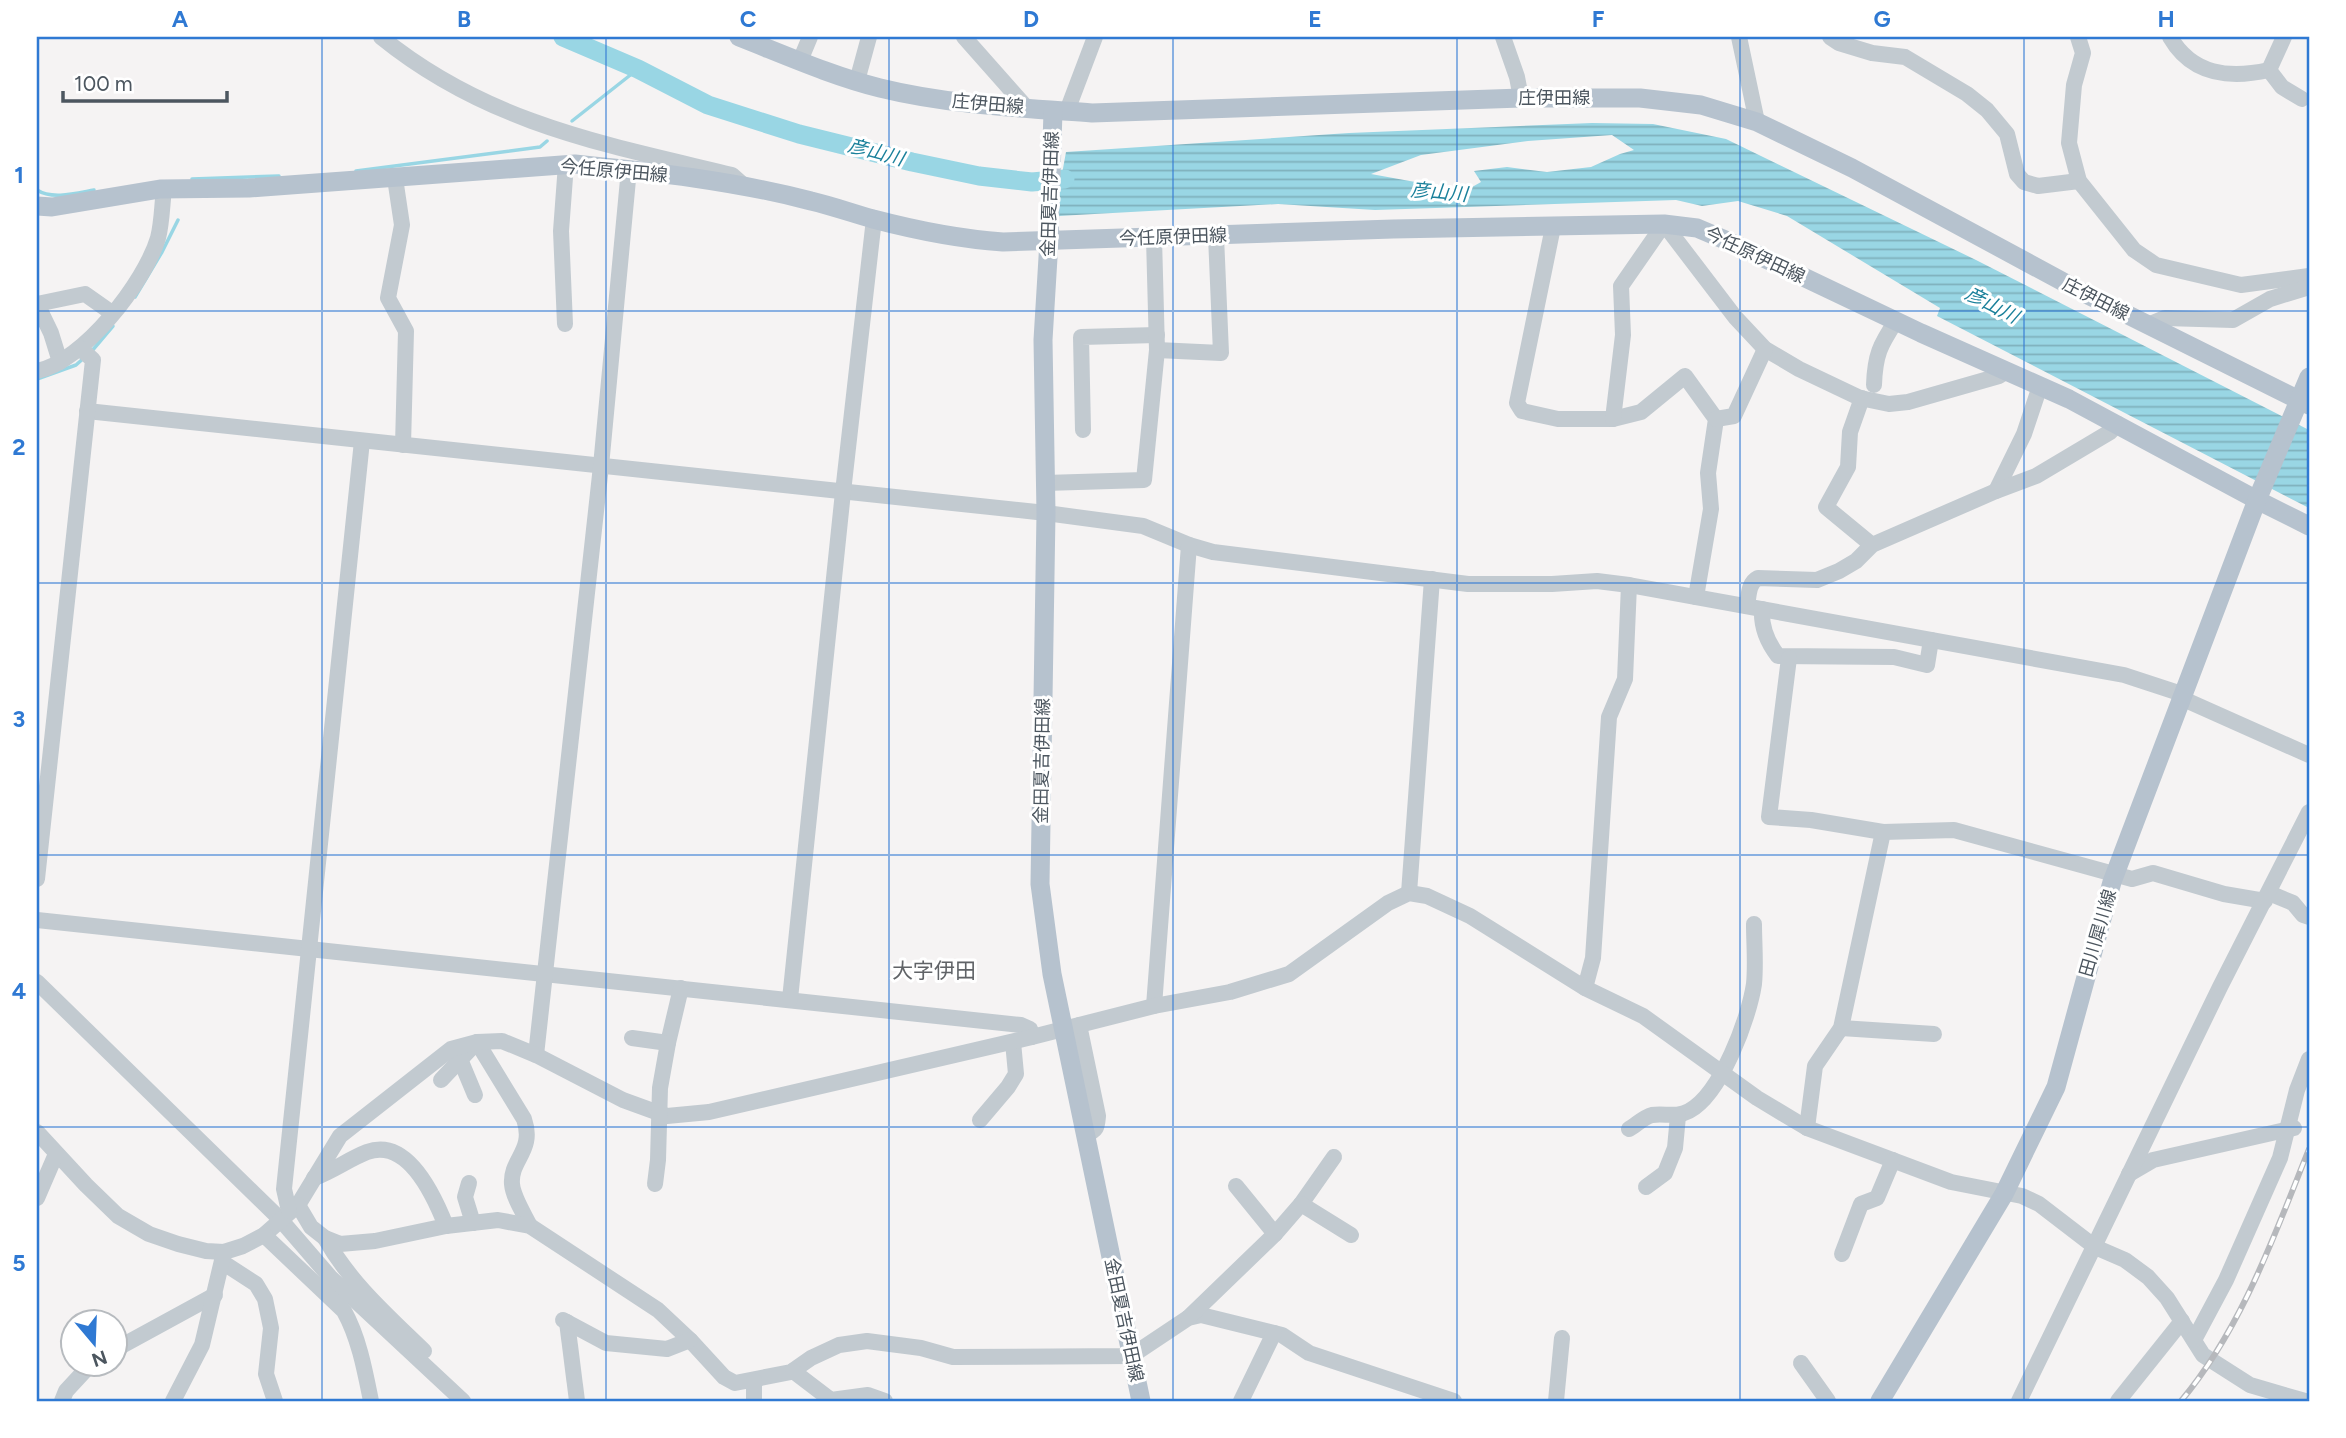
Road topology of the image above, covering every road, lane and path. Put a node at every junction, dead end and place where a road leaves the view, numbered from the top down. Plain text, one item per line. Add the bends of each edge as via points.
1 (381, 37) edge
2 (810, 37) edge
3 (869, 37) edge
4 (964, 37) edge
5 (1095, 37) edge
6 (1503, 37) edge
7 (1739, 37) edge
8 (1829, 37) edge
9 (2078, 37) edge
10 (2170, 37) edge
11 (2284, 37) edge
12 (748, 39) edge
13 (800, 61) junction
14 (2269, 70) junction
15 (857, 81) junction
16 (1521, 98) junction
17 (2302, 99) dead end
18 (1026, 107) junction
19 (1057, 114) junction
20 (1757, 122) junction
21 (566, 164) junction
22 (629, 169) junction
23 (395, 178) junction
24 (2079, 181) junction
25 (745, 188) junction
26 (164, 190) junction
27 (37, 206) edge
28 (874, 219) junction
29 (1664, 223) junction
30 (1553, 227) junction
31 (1216, 236) junction
32 (1154, 238) junction
33 (1049, 241) junction
34 (2309, 275) edge
35 (2309, 287) edge
36 (37, 303) edge
37 (112, 313) junction
38 (1896, 321) junction
39 (565, 324) dead end
40 (2148, 325) junction
41 (1157, 343) junction
42 (1765, 349) junction
43 (85, 353) junction
44 (60, 362) junction
45 (37, 371) edge
46 (2007, 371) junction
47 (2309, 377) edge
48 (1874, 384) dead end
49 (2040, 386) junction
50 (1862, 398) junction
51 (2304, 402) edge
52 (87, 411) junction
53 (1613, 419) junction
54 (1716, 419) junction
55 (2118, 424) junction
56 (1083, 430) dead end
57 (362, 441) junction
58 (403, 445) junction
59 (601, 466) junction
60 (1045, 483) junction
61 (1996, 491) junction
62 (843, 492) junction
63 (2257, 500) junction
64 (1046, 513) junction
65 (2309, 526) edge
66 (1189, 545) junction
67 (1872, 545) junction
68 (1432, 579) junction
69 (1629, 585) junction
70 (1696, 597) junction
71 (1755, 608) junction
72 (1931, 640) junction
73 (1789, 658) junction
74 (2182, 696) junction
75 (2309, 755) edge
76 (2309, 812) edge
77 (1883, 832) junction
78 (2115, 874) junction
79 (37, 879) edge
80 (1409, 893) junction
81 (2267, 897) junction
82 (2307, 911) edge
83 (37, 920) edge
84 (1754, 924) dead end
85 (308, 948) junction
86 (546, 973) junction
87 (37, 982) edge
88 (681, 988) junction
89 (1585, 988) junction
90 (790, 999) junction
91 (1154, 1006) junction
92 (1072, 1027) junction
93 (1840, 1028) junction
94 (1934, 1034) dead end
95 (1032, 1037) junction
96 (632, 1038) dead end
97 (477, 1042) junction
98 (1013, 1042) junction
99 (668, 1043) junction
100 (536, 1055) junction
101 (460, 1059) junction
102 (2309, 1059) edge
103 (1721, 1073) junction
104 (441, 1080) dead end
105 (475, 1095) dead end
106 (658, 1113) junction
107 (1678, 1116) junction
108 (980, 1121) dead end
109 (2292, 1127) junction
110 (1807, 1128) junction
111 (1629, 1129) dead end
112 (37, 1132) edge
113 (56, 1154) junction
114 (1334, 1157) dead end
115 (1893, 1160) junction
116 (2129, 1174) junction
117 (314, 1178) junction
118 (469, 1184) dead end
119 (655, 1184) dead end
120 (1236, 1186) dead end
121 (1646, 1187) dead end
122 (2004, 1194) junction
123 (37, 1198) edge
124 (1301, 1204) junction
125 (289, 1212) junction
126 (473, 1223) junction
127 (446, 1226) junction
128 (530, 1226) junction
129 (1275, 1234) junction
130 (1350, 1235) dead end
131 (264, 1236) junction
132 (325, 1238) junction
133 (2095, 1247) junction
134 (1842, 1254) dead end
135 (223, 1257) junction
136 (215, 1295) junction
137 (1188, 1318) junction
138 (2182, 1321) junction
139 (1274, 1333) junction
140 (1562, 1338) dead end
141 (690, 1340) junction
142 (2194, 1340) junction
143 (130, 1341) edge
144 (1131, 1356) junction
145 (1801, 1363) dead end
146 (793, 1371) junction
147 (78, 1378) edge
148 (754, 1381) junction
149 (62, 1401) edge
150 (173, 1401) edge
151 (275, 1401) edge
152 (371, 1401) edge
153 (463, 1401) edge
154 (476, 1401) edge
155 (577, 1401) edge
156 (754, 1401) edge
157 (885, 1401) edge
158 (1141, 1401) edge
159 (1241, 1401) edge
160 (1454, 1401) edge
161 (1556, 1401) edge
162 (1828, 1401) edge
163 (1880, 1401) edge
164 (2019, 1401) edge
165 (2118, 1401) edge
166 (2305, 1401) edge

1 - 25 street via 452,86 508,114 591,141 732,175
2 - 13 street
3 - 15 street
4 - 18 street
5 - 19 street
6 - 16 street
7 - 20 street
8 - 24 street via 1872,53 1905,57 1967,94 2007,134 2017,174 2024,182 2038,186
9 - 24 street via 2083,53 2074,85 2069,143
10 - 14 street via 2191,62 2207,71 2227,75
11 - 14 street
12 - 13 main road, 庄伊田線
13 - 15 main road, 庄伊田線
14 - 17 street via 2282,87
15 - 18 main road, 庄伊田線 via 938,100
16 - 19 main road, 庄伊田線
16 - 20 main road, 庄伊田線 via 1652,99 1701,104
18 - 19 main road, 庄伊田線
19 - 33 main road, 金田夏吉伊田線
20 - 40 main road, 庄伊田線
21 - 22 main road, 今任原伊田線
21 - 23 main road, 今任原伊田線
21 - 39 street via 561,231
22 - 25 main road, 今任原伊田線
22 - 59 street
23 - 26 main road, 今任原伊田線
23 - 58 street via 402,225 388,298 406,331
24 - 34 street via 2134,250 2156,265 2241,285
25 - 28 main road, 今任原伊田線 via 811,200
26 - 27 main road, 今任原伊田線
26 - 37 street via 158,237 150,258
28 - 33 main road, 今任原伊田線 via 972,240
28 - 62 street
29 - 30 main road, 今任原伊田線
29 - 38 main road, 今任原伊田線 via 1697,228
29 - 42 street
29 - 53 street via 1620,286 1623,335
30 - 31 main road, 今任原伊田線
30 - 53 street via 1517,403 1522,411 1558,419
31 - 32 main road, 今任原伊田線
31 - 41 street via 1221,353
32 - 33 main road, 今任原伊田線
32 - 41 street
33 - 60 main road, 金田夏吉伊田線 via 1042,340
35 - 40 street via 2270,299 2233,320 2165,318
36 - 37 street via 85,294
36 - 44 street
37 - 43 street
38 - 46 main road, 今任原伊田線
38 - 48 street via 1880,344
40 - 51 main road, 庄伊田線
41 - 56 street via 1081,337
41 - 60 street via 1144,480
42 - 50 street
42 - 54 street via 1734,416
43 - 44 street
43 - 52 street
44 - 45 street
46 - 49 main road, 今任原伊田線
46 - 50 street via 1908,402 1889,404
47 - 51 main road, 田川犀川線
49 - 55 main road, 今任原伊田線
49 - 61 street via 2024,434
50 - 67 street via 1850,432 1848,467 1826,507
51 - 63 main road, 田川犀川線
52 - 57 street
52 - 79 street
53 - 54 street via 1641,412 1685,376
54 - 70 street via 1708,473 1711,509
55 - 61 street via 2036,476
55 - 63 main road, 今任原伊田線
57 - 58 street
57 - 85 street
58 - 59 street
59 - 62 street
59 - 86 street
60 - 64 main road, 金田夏吉伊田線
61 - 67 street
62 - 64 street
62 - 90 street
63 - 65 main road
63 - 74 main road, 田川犀川線
64 - 66 street via 1143,526
64 - 92 main road, 金田夏吉伊田線 via 1040,884 1052,974
66 - 68 street via 1213,552
66 - 91 street
67 - 71 street via 1856,561 1817,580 1754,580
68 - 69 street via 1468,584
68 - 80 street
69 - 70 street
69 - 89 street via 1625,679 1609,717 1593,958
70 - 71 street
71 - 72 street
71 - 73 street via 1772,649
72 - 73 street via 1927,665 1894,657
72 - 74 street via 2124,676
73 - 77 street via 1769,817
74 - 75 street
74 - 78 main road, 田川犀川線
76 - 81 street
77 - 78 street via 1954,830
77 - 93 street
78 - 81 street via 2132,879 2153,873 2224,894
78 - 122 main road, 田川犀川線 via 2056,1087
80 - 89 street via 1427,896 1470,916
80 - 91 street via 1289,974 1230,992
81 - 82 street
81 - 116 street
83 - 85 street
84 - 103 street via 1754,982 1748,1011
85 - 86 street
85 - 125 street via 284,1189
86 - 88 street
86 - 100 street
87 - 125 street
88 - 90 street
88 - 99 street
89 - 103 street via 1643,1016
90 - 95 street via 1021,1025 1030,1029
91 - 92 street
92 - 95 street
92 - 144 main road, 金田夏吉伊田線 via 1086,1134
93 - 94 street
93 - 110 street via 1815,1066
95 - 98 street
96 - 99 street
97 - 100 street via 502,1041
97 - 101 street
97 - 117 street via 451,1049 340,1136
97 - 128 street via 528,1129 511,1186
98 - 106 street via 709,1112
98 - 108 street via 1016,1074
99 - 106 street
100 - 106 street
101 - 104 street
101 - 105 street
102 - 109 street via 2297,1090
103 - 107 street via 1700,1103
103 - 110 street
106 - 119 street
107 - 111 street via 1650,1115
107 - 121 street via 1675,1148 1665,1174
109 - 116 street via 2153,1160
109 - 142 street
110 - 115 street
112 - 113 street
113 - 123 street
113 - 135 street via 118,1216 149,1234
114 - 124 street
115 - 122 street via 1951,1182
115 - 134 street via 1877,1198 1861,1204
116 - 133 street
117 - 125 street
117 - 127 street via 368,1152 388,1151 421,1173
118 - 126 street via 465,1197
120 - 129 street
122 - 133 street via 2039,1204
122 - 163 main road, 田川犀川線
124 - 129 street
124 - 130 street
125 - 131 street
125 - 132 street
125 - 153 street via 330,1277
126 - 127 street
126 - 128 street via 498,1220
127 - 132 street via 358,1243 341,1244
128 - 141 street via 658,1310
129 - 137 street
131 - 135 street
131 - 152 street via 344,1311
132 - 154 street via 359,1288
133 - 138 street via 2148,1277
133 - 164 street
135 - 136 street
135 - 151 street via 256,1284 265,1299 271,1328 266,1374
136 - 143 street
136 - 150 street via 202,1345
137 - 139 street via 1201,1315
137 - 144 street
138 - 142 street
138 - 165 street
139 - 159 street
139 - 160 street via 1309,1353
140 - 161 street
141 - 148 street via 724,1377 735,1382
141 - 155 street via 667,1349 606,1343 565,1321
142 - 166 street via 2203,1356 2250,1385
144 - 146 street via 953,1357 867,1340 839,1345
144 - 158 main road, 金田夏吉伊田線
145 - 162 street
146 - 148 street
146 - 157 street via 831,1400 869,1395
147 - 149 street
148 - 156 street

